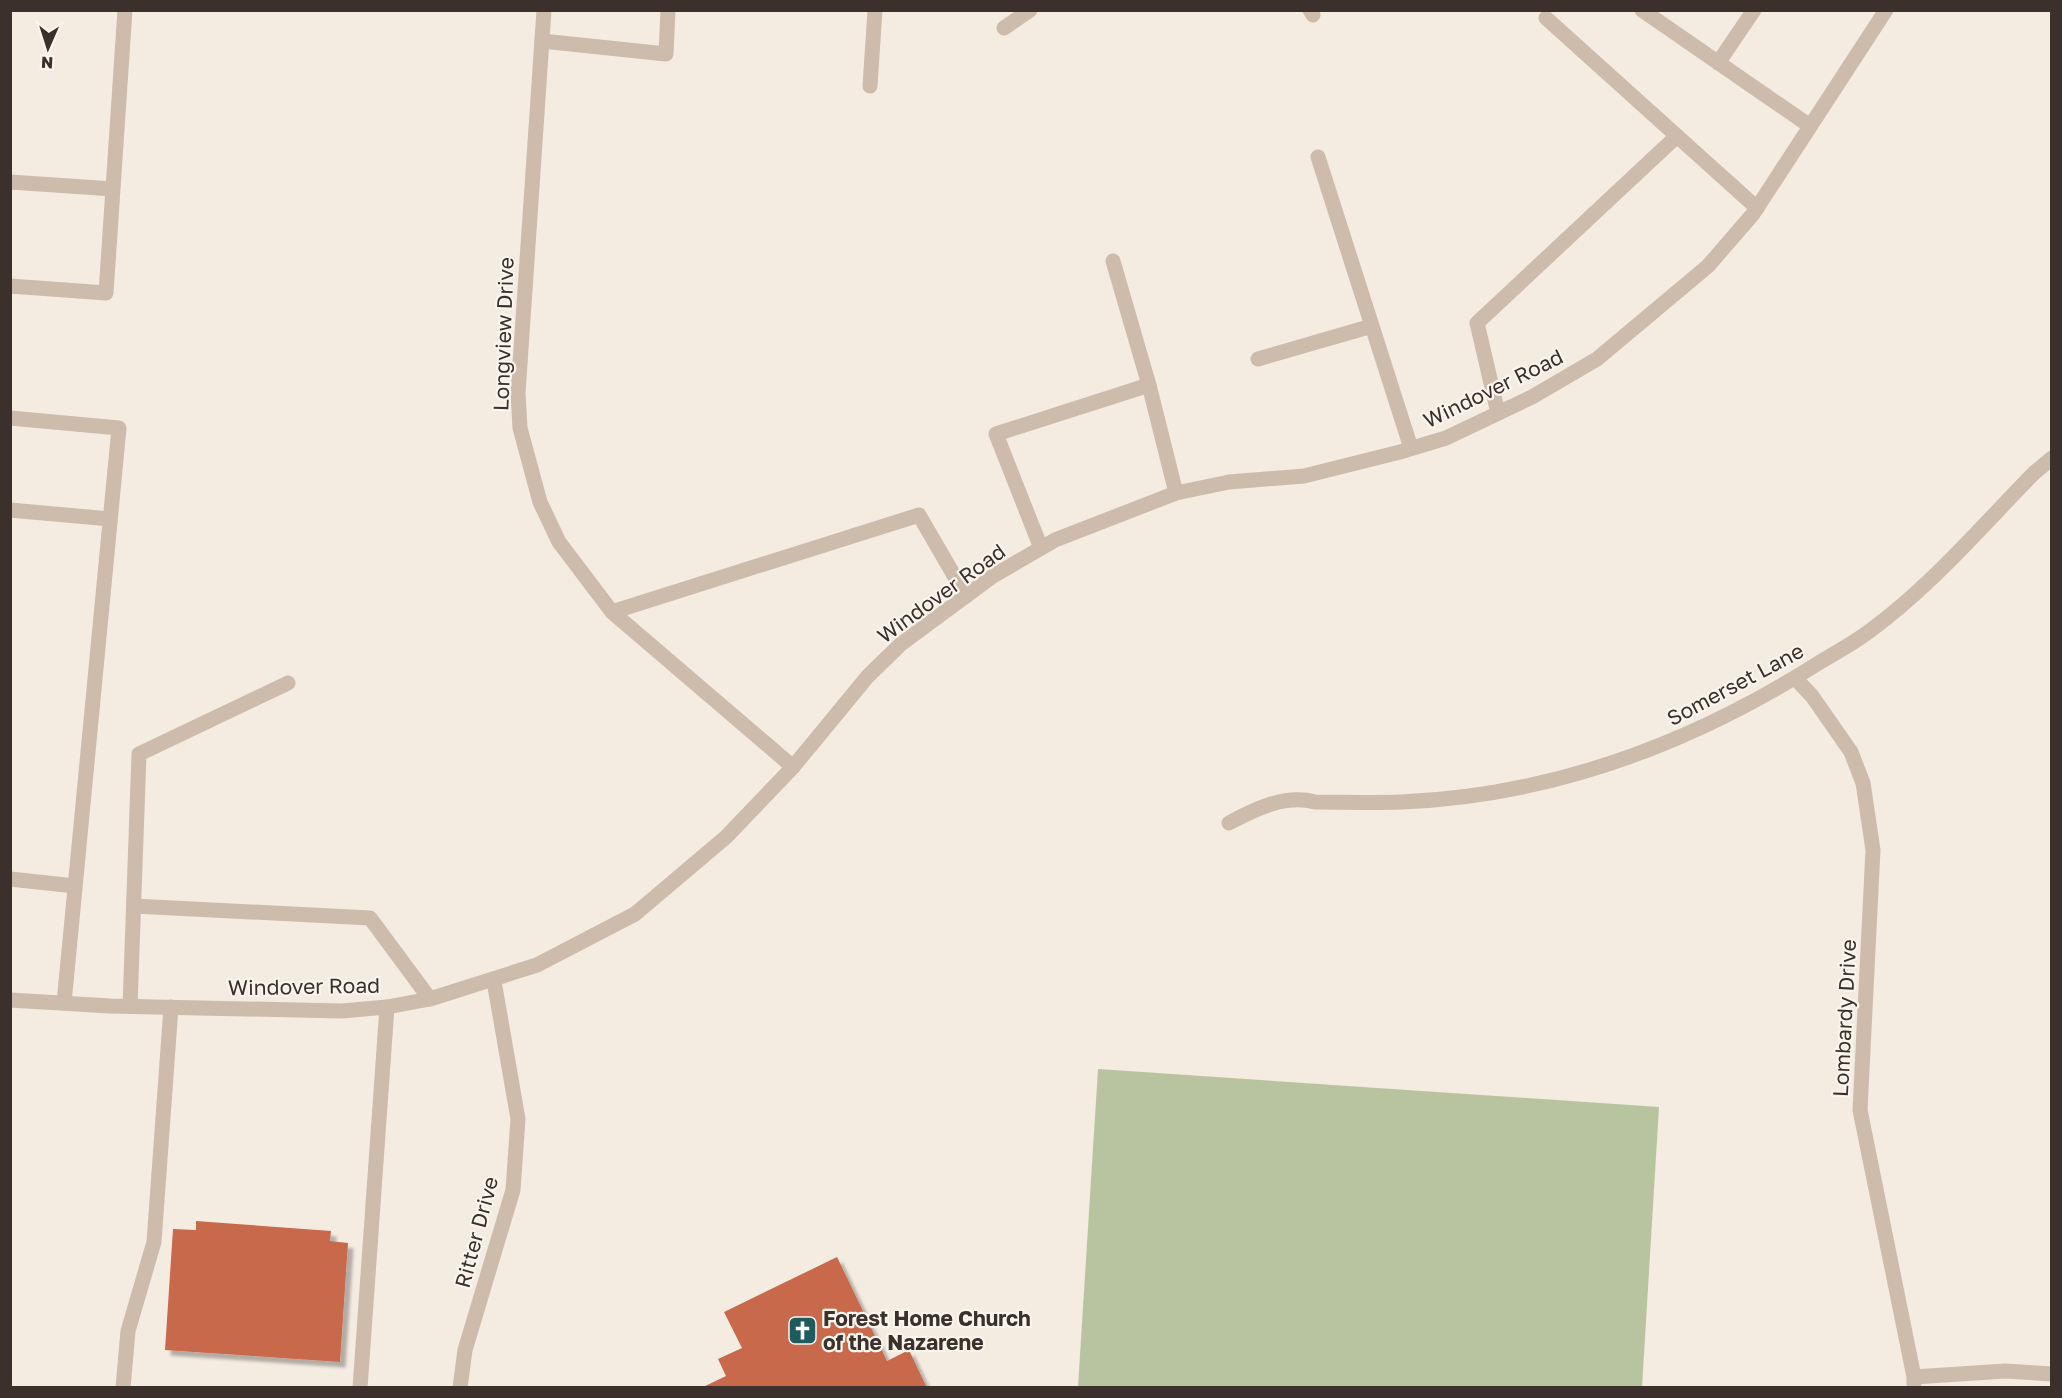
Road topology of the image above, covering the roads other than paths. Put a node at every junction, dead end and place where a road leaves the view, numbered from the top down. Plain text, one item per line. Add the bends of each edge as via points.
1 (125, 10) edge
2 (544, 10) edge
3 (668, 10) edge
4 (875, 10) edge
5 (1030, 10) edge
6 (1642, 10) edge
7 (1754, 10) edge
8 (1886, 10) edge
9 (1546, 18) dead end
10 (1004, 28) dead end
11 (542, 41) junction
12 (1718, 63) junction
13 (870, 86) dead end
14 (1810, 126) junction
15 (1677, 136) junction
16 (1318, 157) dead end
17 (10, 182) edge
18 (113, 189) junction
19 (1757, 208) junction
20 (1113, 261) dead end
21 (10, 286) edge
22 (1372, 326) junction
23 (1258, 359) dead end
24 (1149, 385) junction
25 (1498, 413) junction
26 (10, 418) edge
27 (1411, 448) junction
28 (2052, 458) edge
29 (1176, 493) junction
30 (10, 510) edge
31 (110, 519) junction
32 (1041, 548) junction
33 (966, 596) junction
34 (612, 612) junction
35 (1795, 678) junction
36 (288, 683) dead end
37 (793, 767) junction
38 (1229, 823) dead end
39 (10, 879) edge
40 (75, 886) junction
41 (134, 906) junction
42 (494, 981) junction
43 (10, 999) edge
44 (430, 999) junction
45 (64, 1003) junction
46 (130, 1006) junction
47 (171, 1007) junction
48 (387, 1007) junction
49 (2052, 1374) edge
50 (1914, 1382) edge
51 (123, 1388) edge
52 (360, 1388) edge
53 (460, 1388) edge

1 - 18 street
2 - 11 street, Longview Drive
3 - 11 street via 666,54
4 - 13 street
5 - 10 street
6 - 12 street
7 - 12 street
8 - 14 street, Windover Road
9 - 15 street
11 - 34 street, Longview Drive via 518,393 520,428 540,502 559,542
12 - 14 street
14 - 19 street, Windover Road
15 - 19 street
15 - 25 street via 1477,322
16 - 22 street
17 - 18 street
18 - 21 street via 106,292
19 - 25 street, Windover Road via 1708,266 1597,359
20 - 24 street
22 - 23 street
22 - 27 street
24 - 29 street
24 - 32 street via 996,434
25 - 27 street, Windover Road via 1446,438
26 - 31 street via 119,428
27 - 29 street, Windover Road via 1304,476 1229,482
28 - 35 street, Somerset Lane via 1930,580 1888,616
29 - 32 street, Windover Road
30 - 31 street
31 - 40 street
32 - 33 street, Windover Road
33 - 34 street via 919,515
33 - 37 street, Windover Road via 876,668
34 - 37 street, Longview Drive
35 - 38 street, Somerset Lane via 1676,741 1597,769 1512,788 1402,802 1279,802 1258,807
35 - 50 street, Lombardy Drive via 1851,752 1863,783 1874,850 1860,1110
36 - 41 street via 139,753
37 - 42 street, Windover Road via 726,837 635,915 537,965
39 - 40 street
40 - 45 street
41 - 44 street via 370,918
41 - 46 street
42 - 44 street, Windover Road
42 - 53 street, Ritter Drive via 518,1119 513,1190 465,1350
43 - 45 street, Windover Road
44 - 48 street, Windover Road
45 - 46 street, Windover Road
46 - 47 street, Windover Road
47 - 48 street, Windover Road via 342,1011
47 - 51 street via 154,1242 128,1331
48 - 52 street
49 - 50 street via 2005,1371

